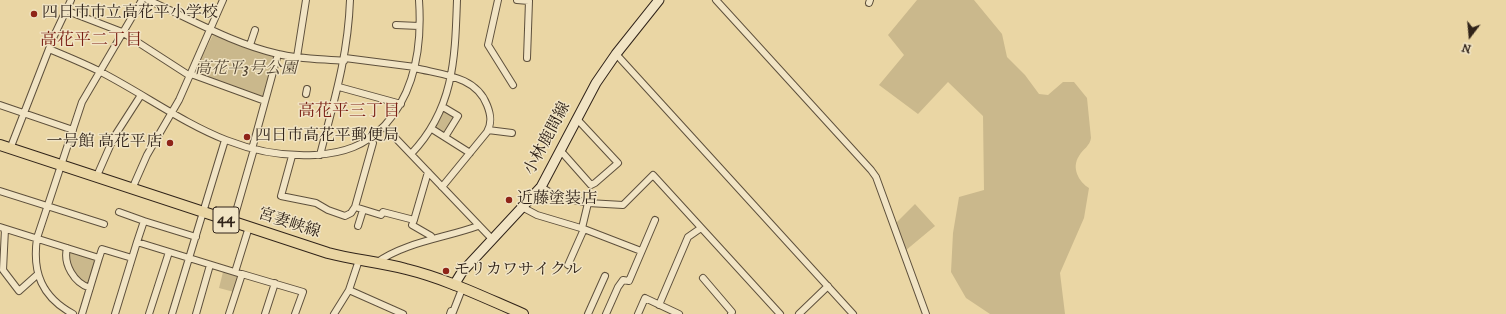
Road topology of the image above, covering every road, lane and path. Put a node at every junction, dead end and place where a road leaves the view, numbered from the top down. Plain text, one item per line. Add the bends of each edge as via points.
1 (71, 0) edge
2 (142, 0) edge
3 (148, 0) edge
4 (223, 0) edge
5 (306, 0) edge
6 (350, 0) edge
7 (419, 0) edge
8 (457, 0) edge
9 (498, 0) edge
10 (517, 0) edge
11 (659, 0) edge
12 (716, 0) edge
13 (65, 10) junction
14 (396, 25) dead end
15 (419, 26) junction
16 (255, 30) dead end
17 (211, 31) junction
18 (122, 32) junction
19 (250, 45) junction
20 (49, 49) junction
21 (278, 54) junction
22 (616, 54) junction
23 (297, 57) junction
24 (527, 58) dead end
25 (345, 59) junction
26 (415, 67) junction
27 (99, 71) junction
28 (191, 75) junction
29 (451, 77) junction
30 (513, 85) dead end
31 (339, 87) junction
32 (140, 95) junction
33 (265, 101) junction
34 (401, 104) junction
35 (0, 105) edge
36 (443, 107) junction
37 (172, 113) junction
38 (24, 114) junction
39 (577, 119) junction
40 (384, 126) junction
41 (432, 129) junction
42 (73, 130) junction
43 (488, 130) junction
44 (512, 133) dead end
45 (445, 137) junction
46 (371, 138) junction
47 (225, 140) junction
48 (0, 145) edge
49 (10, 149) junction
50 (253, 149) junction
51 (560, 150) junction
52 (470, 153) junction
53 (411, 154) junction
54 (320, 155) junction
55 (292, 156) junction
56 (61, 166) junction
57 (428, 172) junction
58 (96, 178) junction
59 (442, 187) junction
60 (541, 187) junction
61 (132, 190) junction
62 (0, 191) edge
63 (588, 203) junction
64 (47, 206) junction
65 (354, 207) junction
66 (522, 207) junction
67 (363, 210) junction
68 (119, 212) dead end
69 (204, 212) junction
70 (414, 220) junction
71 (655, 220) dead end
72 (144, 221) junction
73 (233, 222) junction
74 (104, 224) dead end
75 (358, 226) dead end
76 (478, 226) junction
77 (249, 227) junction
78 (3, 228) edge
79 (583, 228) junction
80 (701, 228) junction
81 (431, 236) dead end
82 (196, 237) junction
83 (37, 238) junction
84 (492, 239) junction
85 (137, 242) junction
86 (67, 248) junction
87 (641, 250) junction
88 (169, 252) junction
89 (99, 258) junction
90 (132, 258) junction
91 (189, 258) junction
92 (359, 260) junction
93 (376, 263) junction
94 (210, 265) junction
95 (568, 265) dead end
96 (238, 273) junction
97 (38, 274) junction
98 (604, 276) dead end
99 (702, 278) dead end
100 (275, 284) junction
101 (828, 286) junction
102 (458, 287) junction
103 (90, 288) junction
104 (349, 290) junction
105 (659, 305) junction
106 (73, 314) edge
107 (82, 314) edge
108 (115, 314) edge
109 (149, 314) edge
110 (172, 314) edge
111 (196, 314) edge
112 (229, 314) edge
113 (265, 314) edge
114 (295, 314) edge
115 (334, 314) edge
116 (403, 314) edge
117 (450, 314) edge
118 (523, 314) edge
119 (588, 314) edge
120 (606, 314) edge
121 (638, 314) edge
122 (679, 314) edge
123 (731, 314) edge
124 (780, 314) edge
125 (798, 314) edge
126 (853, 314) edge
127 (926, 314) edge

1 - 13 street
2 - 18 street
3 - 17 street
4 - 17 street
5 - 23 street
6 - 25 street
7 - 15 street
8 - 29 street
9 - 30 street via 488,45
10 - 24 street via 529,1
11 - 22 main road, 小林鹿間線
12 - 127 street via 876,177
13 - 18 street
13 - 20 street
14 - 15 street
15 - 26 street
16 - 19 street
17 - 19 street
17 - 28 street
18 - 27 street
18 - 28 street
19 - 21 street
20 - 27 street
20 - 38 street
21 - 23 street
21 - 33 street
22 - 39 main road, 小林鹿間線 via 596,83
22 - 101 street
23 - 25 street
25 - 26 street
25 - 31 street
26 - 29 street
26 - 34 street
27 - 32 street
27 - 42 street via 82,102
28 - 33 street
28 - 37 street
29 - 36 street
29 - 43 street via 472,84 480,92 490,112
31 - 34 street
31 - 54 street
32 - 37 street
32 - 58 street via 114,137
33 - 50 street
34 - 40 street
35 - 38 street
36 - 41 street
36 - 45 street via 458,116
37 - 47 street via 193,126
37 - 61 street via 146,155
38 - 42 street
38 - 49 street
39 - 51 main road, 小林鹿間線
39 - 51 street via 618,163 591,185
40 - 46 street
40 - 53 street
41 - 45 street
41 - 53 street
42 - 56 street
43 - 44 street
43 - 52 street
45 - 52 street
46 - 54 street via 344,150
46 - 65 street via 373,143
47 - 50 street
47 - 69 street
48 - 49 main road, 宮妻峡線 / 44
49 - 56 main road, 宮妻峡線 / 44
50 - 55 street
50 - 73 street
51 - 60 main road, 小林鹿間線
52 - 59 street
53 - 57 street
54 - 55 street
55 - 65 street via 281,196 316,202 342,216 350,214
56 - 58 main road, 宮妻峡線 / 44
56 - 64 street
57 - 59 street
57 - 70 street
58 - 61 main road, 宮妻峡線 / 44
59 - 76 street
60 - 63 street via 556,196
60 - 66 main road, 小林鹿間線
61 - 69 main road, 宮妻峡線 / 44
62 - 64 street
63 - 79 street
63 - 80 street via 623,205 653,175
64 - 74 street
64 - 83 street
65 - 67 street
66 - 79 street via 537,215
66 - 84 main road, 小林鹿間線
67 - 70 street
67 - 75 street
68 - 72 street
69 - 73 main road, 宮妻峡線 / 44
69 - 82 street
70 - 81 street via 412,226
71 - 87 street
72 - 82 street
72 - 85 street
73 - 77 main road, 宮妻峡線 / 44
76 - 84 street
76 - 93 street via 409,247
77 - 92 main road, 宮妻峡線 / 44 via 328,253
77 - 96 street
78 - 83 street
78 - 97 street via 4,274 19,291
79 - 87 street
79 - 95 street
80 - 105 street via 688,237
80 - 124 street
82 - 91 street
83 - 86 street
83 - 97 street
84 - 102 main road, 小林鹿間線 via 462,272
85 - 88 street
85 - 90 street
86 - 89 street
86 - 103 street via 66,259 70,270 81,284
87 - 120 street via 629,281 623,280 618,287
88 - 91 street
88 - 109 street
89 - 90 street via 102,249
89 - 103 street
90 - 108 street
91 - 94 street
91 - 110 street
92 - 93 main road, 宮妻峡線 / 44
92 - 104 street
93 - 102 main road, 宮妻峡線 / 44 via 406,268
94 - 96 street
94 - 111 street
96 - 100 street
96 - 112 street
97 - 106 street via 51,298
98 - 119 street
99 - 123 street via 711,285
100 - 113 street
100 - 114 street via 303,292
101 - 125 street
101 - 126 street
102 - 117 street via 453,312
102 - 118 main road, 宮妻峡線 / 44
103 - 107 street
104 - 115 street
104 - 116 street
105 - 121 street via 646,298
105 - 122 street

